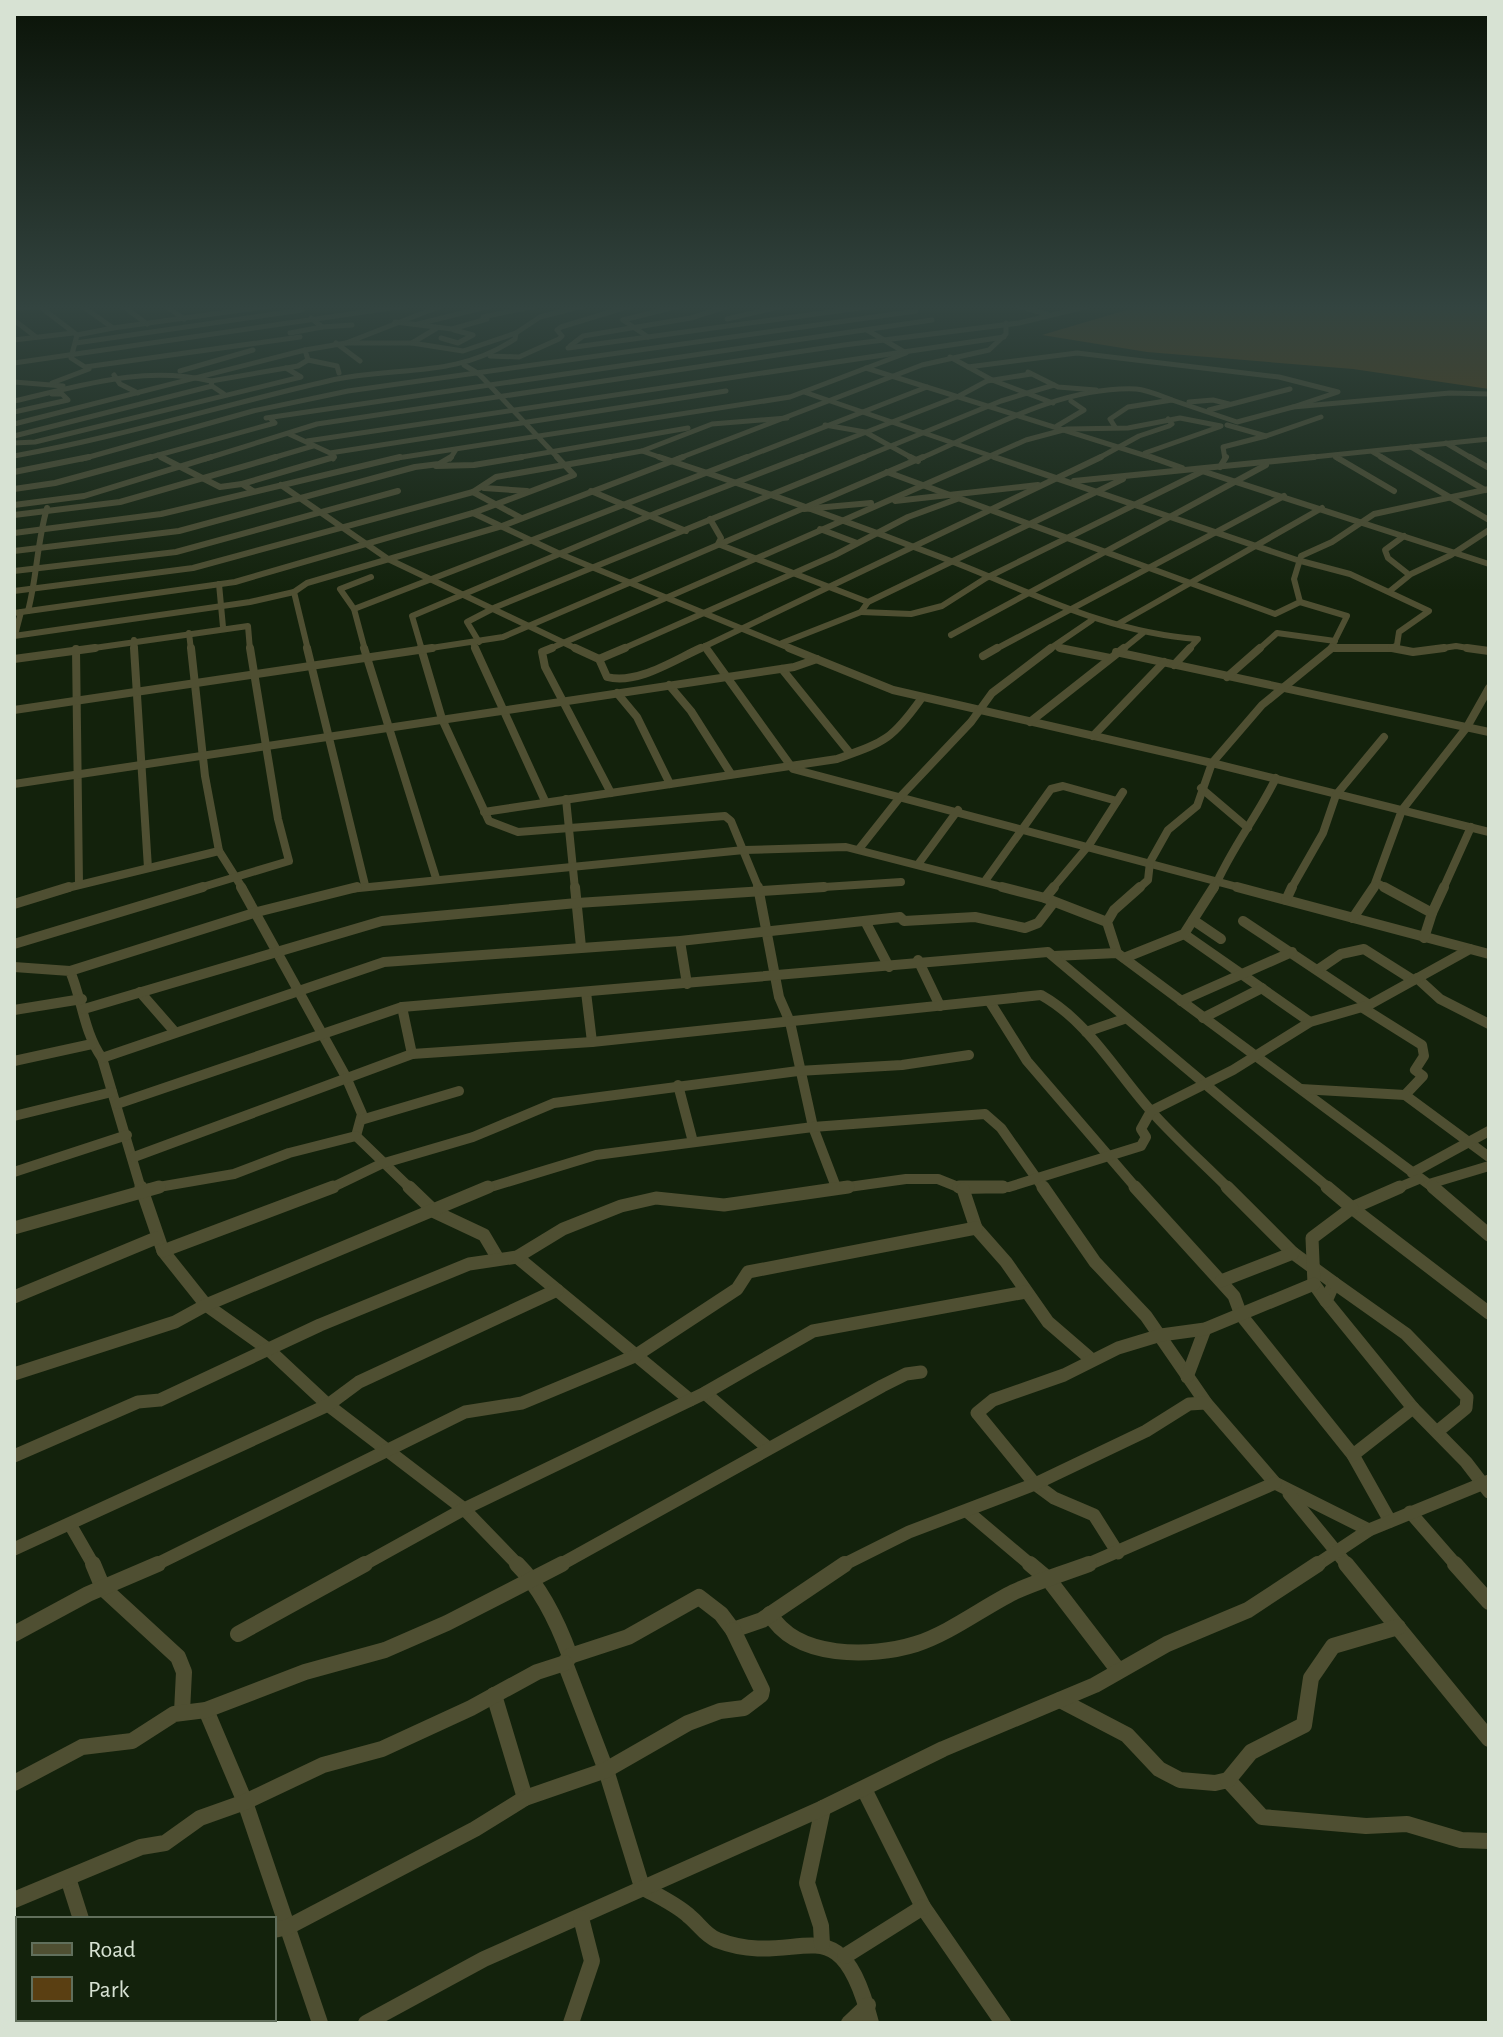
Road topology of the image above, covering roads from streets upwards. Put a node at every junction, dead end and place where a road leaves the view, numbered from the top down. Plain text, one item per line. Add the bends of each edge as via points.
1 (63, 401) edge
2 (105, 401) edge
3 (127, 401) edge
4 (148, 401) edge
5 (195, 401) edge
6 (245, 401) edge
7 (298, 401) edge
8 (380, 401) edge
9 (388, 401) edge
10 (478, 401) edge
11 (503, 401) edge
12 (571, 401) edge
13 (619, 401) edge
14 (663, 401) edge
15 (733, 401) edge
16 (761, 401) edge
17 (825, 401) edge
18 (835, 401) edge
19 (887, 401) edge
20 (946, 401) edge
21 (976, 401) edge
22 (1005, 401) edge
23 (1049, 401) edge
24 (1071, 401) joint
25 (1167, 401) edge
26 (1175, 401) edge
27 (1205, 401) edge
28 (1217, 401) edge
29 (1245, 401) edge
30 (1311, 401) edge
31 (1383, 401) edge
32 (830, 403) junction
33 (1053, 403) junction
34 (1184, 404) junction
35 (133, 405) junction
36 (1230, 405) junction
37 (737, 406) junction
38 (993, 406) junction
39 (626, 407) junction
40 (1293, 407) junction
41 (1204, 409) junction
42 (512, 410) junction
43 (1282, 410) junction
44 (310, 411) junction
45 (858, 411) junction
46 (14, 412) edge
47 (398, 412) junction
48 (146, 413) junction
49 (1022, 416) junction
50 (1321, 417) dead end
51 (757, 418) junction
52 (790, 418) junction
53 (1180, 418) junction
54 (1168, 419) junction
55 (642, 420) junction
56 (161, 422) junction
57 (1237, 422) junction
58 (328, 423) junction
59 (524, 423) junction
60 (891, 423) junction
61 (14, 424) edge
62 (771, 425) junction
63 (825, 425) junction
64 (1302, 425) junction
65 (409, 426) junction
66 (1057, 426) junction
67 (1224, 426) junction
68 (1115, 427) junction
69 (698, 428) junction
70 (1067, 429) junction
71 (865, 432) junction
72 (924, 432) junction
73 (656, 433) junction
74 (117, 434) junction
75 (289, 434) junction
76 (14, 436) edge
77 (1266, 436) junction
78 (540, 438) junction
79 (420, 439) junction
80 (1489, 439) edge
81 (664, 441) junction
82 (14, 443) edge
83 (310, 443) junction
84 (1446, 443) junction
85 (138, 444) junction
86 (892, 444) junction
87 (957, 445) junction
88 (1122, 446) junction
89 (1411, 447) junction
90 (455, 451) junction
91 (554, 451) junction
92 (642, 451) junction
93 (1373, 452) junction
94 (330, 453) junction
95 (431, 453) junction
96 (1145, 453) junction
97 (988, 454) junction
98 (158, 455) junction
99 (14, 456) edge
100 (1336, 457) junction
101 (673, 460) junction
102 (918, 461) junction
103 (1268, 464) junction
104 (435, 466) junction
105 (566, 466) junction
106 (183, 467) junction
107 (1220, 467) junction
108 (1489, 468) edge
109 (1185, 469) junction
110 (705, 471) junction
111 (1203, 471) junction
112 (14, 472) edge
113 (887, 472) junction
114 (1138, 472) junction
115 (204, 478) junction
116 (1060, 479) junction
117 (738, 482) junction
118 (1069, 482) junction
119 (1238, 483) junction
120 (242, 484) junction
121 (1047, 484) junction
122 (281, 485) junction
123 (920, 485) junction
124 (484, 488) junction
125 (14, 489) edge
126 (1095, 490) junction
127 (1488, 490) edge
128 (253, 491) junction
129 (398, 491) dead end
130 (529, 491) junction
131 (591, 491) junction
132 (1394, 491) dead end
133 (473, 492) junction
134 (772, 494) junction
135 (946, 494) junction
136 (1284, 496) junction
137 (298, 498) junction
138 (957, 499) junction
139 (1454, 499) junction
140 (1137, 502) junction
141 (48, 503) junction
142 (623, 503) junction
143 (879, 503) junction
144 (14, 505) edge
145 (495, 505) junction
146 (342, 507) junction
147 (1322, 508) junction
148 (804, 509) junction
149 (47, 512) junction
150 (988, 512) junction
151 (473, 513) junction
152 (319, 514) junction
153 (14, 515) edge
154 (652, 516) junction
155 (1175, 517) junction
156 (521, 518) junction
157 (328, 519) junction
158 (710, 519) junction
159 (1489, 520) edge
160 (841, 521) junction
161 (1364, 522) junction
162 (502, 526) junction
163 (1028, 526) junction
164 (339, 528) junction
165 (820, 529) junction
166 (42, 530) junction
167 (1489, 530) edge
168 (686, 531) junction
169 (1216, 531) junction
170 (14, 533) edge
171 (877, 534) junction
172 (1404, 536) junction
173 (1064, 539) junction
174 (529, 540) junction
175 (857, 543) junction
176 (363, 544) junction
177 (718, 544) junction
178 (1257, 545) junction
179 (912, 546) junction
180 (38, 548) junction
181 (14, 551) edge
182 (1101, 552) junction
183 (560, 554) junction
184 (1453, 554) junction
185 (758, 557) junction
186 (388, 559) junction
187 (1297, 560) junction
188 (951, 561) junction
189 (1489, 564) edge
190 (597, 566) junction
191 (1147, 567) junction
192 (37, 568) junction
193 (14, 571) edge
194 (793, 572) junction
195 (1407, 573) junction
196 (371, 577) dead end
197 (429, 578) junction
198 (986, 578) junction
199 (631, 581) junction
200 (1189, 583) junction
201 (219, 584) junction
202 (831, 585) junction
203 (34, 589) junction
204 (14, 591) edge
205 (1390, 591) junction
206 (294, 592) junction
207 (462, 593) junction
208 (1026, 593) junction
209 (666, 597) junction
210 (868, 602) junction
211 (1300, 602) junction
212 (223, 605) junction
213 (496, 607) junction
214 (354, 609) junction
215 (1068, 610) junction
216 (21, 612) edge
217 (861, 612) junction
218 (704, 614) junction
219 (1092, 620) junction
220 (1118, 624) junction
221 (529, 625) junction
222 (223, 627) junction
223 (742, 629) junction
224 (189, 633) junction
225 (1143, 633) junction
226 (951, 635) dead end
227 (14, 636) edge
228 (134, 640) junction
229 (566, 641) junction
230 (476, 643) junction
231 (782, 643) junction
232 (1334, 644) junction
233 (705, 646) junction
234 (1057, 647) junction
235 (1392, 648) junction
236 (76, 649) junction
237 (421, 650) junction
238 (1489, 651) edge
239 (1113, 655) junction
240 (983, 656) dead end
241 (366, 658) junction
242 (14, 659) edge
243 (599, 659) junction
244 (817, 659) junction
245 (1164, 662) junction
246 (1174, 665) junction
247 (311, 667) junction
248 (782, 669) junction
249 (253, 676) junction
250 (728, 676) junction
251 (1227, 677) junction
252 (618, 680) junction
253 (195, 684) junction
254 (669, 685) junction
255 (1284, 688) junction
256 (1489, 688) edge
257 (135, 693) junction
258 (621, 693) junction
259 (921, 699) junction
260 (74, 701) junction
261 (562, 701) junction
262 (14, 710) edge
263 (976, 710) junction
264 (504, 711) junction
265 (442, 719) junction
266 (1030, 722) junction
267 (1467, 727) junction
268 (389, 728) junction
269 (1489, 732) edge
270 (328, 736) junction
271 (1093, 736) junction
272 (1384, 737) dead end
273 (266, 746) junction
274 (849, 752) junction
275 (205, 754) junction
276 (1212, 763) junction
277 (787, 764) junction
278 (139, 765) junction
279 (731, 774) junction
280 (76, 775) junction
281 (1276, 778) junction
282 (14, 784) edge
283 (670, 784) junction
284 (1201, 788) junction
285 (1123, 792) dead end
286 (611, 793) junction
287 (1336, 795) junction
288 (901, 796) junction
289 (566, 799) junction
290 (545, 801) junction
291 (1117, 801) junction
292 (958, 810) junction
293 (1402, 810) junction
294 (484, 812) junction
295 (570, 827) junction
296 (1471, 827) junction
297 (1024, 828) junction
298 (1248, 828) junction
299 (1489, 832) edge
300 (1089, 845) junction
301 (859, 849) junction
302 (744, 850) junction
303 (219, 851) junction
304 (1150, 862) junction
305 (919, 863) junction
306 (572, 864) junction
307 (148, 868) junction
308 (237, 878) junction
309 (436, 878) junction
310 (1215, 879) junction
311 (985, 881) junction
312 (901, 882) dead end
313 (1377, 883) junction
314 (79, 884) junction
315 (365, 885) junction
316 (759, 890) junction
317 (1049, 900) junction
318 (1286, 900) junction
319 (577, 903) junction
320 (14, 904) edge
321 (257, 912) junction
322 (1432, 913) junction
323 (1353, 918) junction
324 (1193, 920) junction
325 (865, 921) junction
326 (1243, 921) dead end
327 (1107, 922) junction
328 (767, 933) junction
329 (1184, 934) junction
330 (1424, 938) junction
331 (1221, 939) dead end
332 (680, 941) junction
333 (14, 944) edge
334 (581, 947) junction
335 (1470, 949) junction
336 (279, 952) junction
337 (1292, 952) junction
338 (1489, 954) edge
339 (1121, 955) junction
340 (1054, 956) junction
341 (918, 960) junction
342 (14, 967) edge
343 (889, 967) junction
344 (1319, 969) junction
345 (70, 971) junction
346 (1239, 973) junction
347 (775, 978) junction
348 (1415, 979) junction
349 (687, 984) junction
350 (1262, 988) junction
351 (297, 990) junction
352 (140, 992) junction
353 (586, 992) junction
354 (1181, 1001) junction
355 (990, 1002) junction
356 (83, 1004) junction
357 (940, 1006) junction
358 (1366, 1006) junction
359 (402, 1007) junction
360 (14, 1010) edge
361 (1203, 1018) junction
362 (1124, 1019) junction
363 (790, 1022) junction
364 (1310, 1022) junction
365 (1489, 1024) edge
366 (174, 1031) junction
367 (1086, 1032) junction
368 (320, 1035) junction
369 (592, 1042) junction
370 (92, 1044) junction
371 (412, 1054) junction
372 (969, 1055) dead end
373 (1254, 1055) junction
374 (102, 1058) junction
375 (14, 1061) edge
376 (798, 1071) junction
377 (346, 1077) junction
378 (1202, 1083) junction
379 (678, 1085) junction
380 (1301, 1089) junction
381 (459, 1091) dead end
382 (112, 1092) junction
383 (1405, 1095) junction
384 (117, 1104) junction
385 (1151, 1111) junction
386 (14, 1116) edge
387 (361, 1120) junction
388 (813, 1127) junction
389 (1489, 1131) edge
390 (127, 1135) junction
391 (356, 1136) junction
392 (1467, 1140) junction
393 (693, 1142) junction
394 (134, 1157) junction
395 (1110, 1157) junction
396 (1489, 1157) edge
397 (381, 1164) junction
398 (1489, 1166) edge
399 (14, 1172) edge
400 (1038, 1178) junction
401 (1420, 1179) junction
402 (836, 1187) junction
403 (963, 1189) junction
404 (143, 1190) junction
405 (1352, 1208) junction
406 (435, 1212) junction
407 (14, 1228) edge
408 (976, 1228) junction
409 (1489, 1235) edge
410 (156, 1238) junction
411 (163, 1251) junction
412 (1293, 1253) junction
413 (497, 1257) junction
414 (517, 1257) junction
415 (1313, 1269) junction
416 (1221, 1281) junction
417 (1334, 1283) junction
418 (1314, 1284) junction
419 (557, 1290) junction
420 (1026, 1292) junction
421 (14, 1297) edge
422 (1326, 1301) junction
423 (206, 1305) junction
424 (1489, 1313) edge
425 (1241, 1315) junction
426 (1205, 1329) junction
427 (1161, 1335) junction
428 (268, 1349) junction
429 (635, 1356) junction
430 (1092, 1360) junction
431 (15, 1371) edge
432 (921, 1372) dead end
433 (1187, 1377) junction
434 (705, 1393) junction
435 (690, 1400) junction
436 (1206, 1403) junction
437 (328, 1405) junction
438 (1413, 1408) junction
439 (1438, 1431) junction
440 (768, 1448) junction
441 (390, 1449) junction
442 (1353, 1455) junction
443 (14, 1456) edge
444 (1275, 1483) junction
445 (1035, 1484) junction
446 (1486, 1486) edge
447 (1287, 1492) junction
448 (464, 1509) junction
449 (968, 1512) junction
450 (1410, 1512) junction
451 (1390, 1521) junction
452 (71, 1526) junction
453 (1369, 1530) junction
454 (14, 1549) edge
455 (1118, 1553) junction
456 (1336, 1553) junction
457 (531, 1578) junction
458 (1049, 1580) junction
459 (103, 1588) junction
460 (1489, 1602) edge
461 (770, 1614) junction
462 (1398, 1627) junction
463 (733, 1630) junction
464 (14, 1634) edge
465 (238, 1634) dead end
466 (567, 1660) junction
467 (1118, 1670) junction
468 (494, 1695) junction
469 (1060, 1700) junction
470 (206, 1710) junction
471 (182, 1712) junction
472 (1489, 1739) edge
473 (606, 1770) junction
474 (1228, 1780) junction
475 (14, 1783) edge
476 (864, 1789) junction
477 (525, 1798) junction
478 (245, 1802) junction
479 (823, 1808) junction
480 (1489, 1841) edge
481 (68, 1878) junction
482 (642, 1887) junction
483 (14, 1900) edge
484 (923, 1907) junction
485 (80, 1917) edge
486 (581, 1918) junction
487 (281, 1928) edge
488 (822, 1944) junction
489 (845, 1956) junction
490 (870, 2014) edge
491 (320, 2023) edge
492 (366, 2023) edge
493 (571, 2023) edge
494 (849, 2023) edge
495 (1003, 2023) edge

1 - 46 street
2 - 61 street
3 - 35 street
4 - 35 street
5 - 48 street
6 - 56 street
7 - 85 street
8 - 44 street
9 - 47 street
10 - 47 street
11 - 42 street
12 - 42 street
13 - 39 street
14 - 39 street
15 - 37 street
16 - 37 street
17 - 32 street
18 - 32 street
19 - 45 street
20 - 60 street
21 - 38 street
22 - 38 street
23 - 33 street
24 - 33 street
24 - 66 street via 1084,410
25 - 68 street via 1117,411 1110,419
26 - 34 street
27 - 34 street
28 - 36 street
29 - 36 street
30 - 40 street
31 - 40 street
32 - 45 street
32 - 52 street
33 - 49 street
34 - 41 street
35 - 48 street
35 - 76 street
36 - 41 street
37 - 51 street
37 - 55 street
38 - 49 street
38 - 72 street
39 - 55 street
39 - 59 street
40 - 43 street
41 - 53 street
41 - 57 street
42 - 59 street
42 - 65 street
43 - 57 street
43 - 64 street
44 - 58 street
44 - 98 street via 268,418 275,423
45 - 60 street
45 - 63 street
47 - 58 street
47 - 65 street
48 - 56 street
48 - 82 street
49 - 66 street
49 - 87 street
50 - 64 street
51 - 52 street
51 - 62 street
51 - 69 street
52 - 62 street
53 - 54 street
53 - 67 street
54 - 68 street
54 - 88 street via 1169,426
55 - 73 street
55 - 78 street
56 - 74 street
57 - 67 street
58 - 75 street
59 - 78 street
59 - 79 street
60 - 71 street
60 - 72 street
62 - 101 street
63 - 71 street
63 - 110 street
64 - 77 street
65 - 79 street
65 - 83 street
66 - 70 street
67 - 77 street
67 - 96 street
68 - 70 street
69 - 73 street
69 - 81 street
70 - 88 street
70 - 97 street
71 - 86 street
71 - 117 street
72 - 86 street
72 - 87 street
73 - 81 street
73 - 91 street
74 - 85 street
74 - 99 street
75 - 83 street
75 - 106 street
77 - 107 street via 1223,447 1226,457
78 - 90 street
78 - 91 street
79 - 94 street
79 - 95 street
80 - 84 street
81 - 92 street
83 - 94 street
83 - 115 street
84 - 89 street
84 - 108 street
85 - 98 street
85 - 112 street
86 - 102 street
86 - 134 street
87 - 97 street
87 - 102 street
88 - 96 street
88 - 116 street
89 - 93 street
89 - 127 street
90 - 95 street
90 - 104 street
91 - 104 street
91 - 105 street
92 - 101 street
92 - 105 street
93 - 100 street
93 - 139 street
94 - 120 street via 335,458
95 - 122 street
96 - 109 street
97 - 116 street
97 - 123 street
98 - 106 street
98 - 125 street
100 - 103 street
100 - 132 street
101 - 110 street
101 - 131 street
102 - 113 street
103 - 107 street
103 - 119 street
104 - 137 street
105 - 124 street via 496,477
105 - 130 street via 574,475
106 - 115 street
106 - 141 street
107 - 109 street
109 - 111 street
109 - 114 street
110 - 117 street
110 - 142 street
111 - 119 street
111 - 140 street
113 - 123 street
113 - 148 street
114 - 118 street
114 - 126 street
115 - 120 street via 223,488
115 - 149 street via 120,502
116 - 118 street
116 - 121 street
117 - 134 street
117 - 154 street
118 - 121 street
118 - 126 street
119 - 136 street
119 - 155 street
120 - 128 street
121 - 135 street
121 - 150 street
122 - 128 street
122 - 137 street
123 - 135 street
123 - 143 street
124 - 130 street
124 - 133 street
126 - 140 street
126 - 163 street
127 - 139 street
128 - 166 street via 161,514
129 - 146 street
130 - 145 street
131 - 142 street
131 - 156 street
133 - 145 street
133 - 164 street
134 - 148 street
134 - 158 street
135 - 138 street
135 - 143 street
136 - 147 street
136 - 169 street
137 - 152 street
137 - 180 street via 179,531
138 - 150 street
138 - 171 street
139 - 159 street
139 - 161 street via 1387,511
140 - 155 street
140 - 173 street
141 - 144 street
141 - 149 street
142 - 154 street
142 - 174 street
143 - 148 street
143 - 160 street
145 - 151 street
145 - 156 street
146 - 152 street
146 - 157 street
147 - 161 street
147 - 178 street
148 - 160 street
148 - 177 street
149 - 153 street
149 - 166 street
150 - 163 street
150 - 179 street
151 - 162 street
151 - 176 street
152 - 157 street
152 - 192 street via 176,552
154 - 168 street
154 - 183 street
155 - 169 street
155 - 182 street
156 - 162 street
157 - 164 street
158 - 168 street
158 - 177 street via 721,538
160 - 165 street
160 - 171 street
161 - 172 street
161 - 187 street
162 - 174 street
162 - 186 street
163 - 173 street
163 - 188 street
164 - 176 street
164 - 203 street via 193,568
165 - 175 street
165 - 185 street
166 - 170 street
166 - 180 street
167 - 184 street
168 - 190 street
169 - 178 street
169 - 191 street
171 - 175 street
171 - 179 street
172 - 184 street
172 - 195 street via 1385,550
173 - 182 street
173 - 198 street
174 - 183 street
174 - 197 street
175 - 194 street
176 - 186 street
176 - 201 street
177 - 185 street
177 - 199 street
178 - 187 street
178 - 200 street
179 - 188 street
179 - 202 street
180 - 181 street
180 - 192 street
182 - 191 street
182 - 208 street
183 - 190 street
183 - 207 street
184 - 189 street
184 - 195 street
185 - 194 street
185 - 209 street
186 - 197 street
186 - 206 street via 307,583
187 - 205 street via 1337,569
187 - 211 street via 1294,588
188 - 198 street
188 - 210 street
190 - 199 street
190 - 213 street
191 - 200 street
191 - 215 street
192 - 193 street
192 - 203 street
194 - 202 street
194 - 218 street
195 - 205 street
196 - 214 street via 340,589
197 - 207 street
197 - 214 street
198 - 208 street
198 - 217 street via 942,606 911,614
199 - 209 street
199 - 221 street
200 - 211 street via 1275,614
200 - 220 street
201 - 212 street
201 - 216 street
202 - 210 street
202 - 223 street
203 - 204 street
203 - 216 street
205 - 235 street via 1429,611 1399,632
206 - 212 street
206 - 247 street
207 - 213 street
207 - 237 street via 412,616
208 - 215 street
208 - 226 street
209 - 218 street
209 - 229 street
210 - 217 street
211 - 232 street via 1347,616
212 - 222 street
212 - 227 street
213 - 221 street
213 - 230 street via 467,622
214 - 241 street
215 - 219 street
215 - 240 street
216 - 227 street
217 - 231 street
218 - 223 street
218 - 243 street
219 - 220 street
219 - 234 street
220 - 225 street
221 - 229 street
221 - 230 street
222 - 224 street
222 - 249 street via 248,626
223 - 231 street
223 - 233 street
224 - 228 street
224 - 253 street
225 - 239 street
225 - 246 street via 1198,639
228 - 236 street
228 - 257 street
229 - 243 street
229 - 261 street via 539,654
230 - 237 street
230 - 264 street
231 - 244 street
232 - 235 street
232 - 251 street via 1277,633
232 - 255 street
233 - 250 street
233 - 252 street
234 - 239 street
234 - 263 street via 1022,668
235 - 238 street
236 - 242 street
236 - 260 street
237 - 241 street
237 - 265 street
239 - 245 street
239 - 266 street
241 - 247 street
241 - 268 street
243 - 252 street via 607,677
244 - 248 street
244 - 259 street
245 - 246 street
245 - 271 street
246 - 251 street
247 - 249 street
247 - 270 street
248 - 250 street
248 - 274 street
249 - 253 street
249 - 273 street
250 - 254 street
250 - 277 street
251 - 255 street
252 - 258 street
253 - 257 street
253 - 275 street
254 - 258 street
254 - 279 street
255 - 267 street
255 - 276 street via 1262,705
256 - 267 street
257 - 260 street
257 - 278 street
258 - 261 street
258 - 283 street
259 - 263 street
259 - 274 street via 901,728 872,749
260 - 262 street
260 - 280 street
261 - 264 street
261 - 286 street
263 - 266 street
263 - 288 street via 971,722
264 - 265 street
264 - 290 street
265 - 268 street
265 - 294 street
266 - 271 street
267 - 269 street
267 - 293 street
268 - 270 street
268 - 309 street
270 - 273 street
270 - 315 street
271 - 276 street
272 - 287 street
273 - 275 street
273 - 308 street via 289,861
274 - 277 street via 817,763
275 - 278 street
275 - 303 street
276 - 281 street
276 - 284 street
277 - 279 street
277 - 288 street
278 - 280 street
278 - 307 street
279 - 283 street
280 - 282 street
280 - 314 street
281 - 287 street
281 - 298 street
283 - 286 street
284 - 298 street
284 - 304 street via 1197,806 1168,830
285 - 291 street
286 - 289 street
287 - 293 street
287 - 318 street via 1323,833
288 - 292 street
288 - 301 street
289 - 290 street
289 - 295 street
290 - 294 street
291 - 297 street via 1058,785 1033,810
291 - 300 street
292 - 297 street
292 - 305 street
293 - 296 street
293 - 313 street
294 - 295 street via 506,831
295 - 302 street via 725,816
295 - 306 street
296 - 299 street
296 - 322 street
297 - 300 street
297 - 311 street
298 - 310 street
300 - 304 street
300 - 317 street
301 - 302 street
301 - 305 street
302 - 306 street
302 - 316 street
303 - 307 street
303 - 308 street
304 - 310 street
304 - 327 street via 1148,880
305 - 311 street
306 - 309 street
306 - 319 street
307 - 314 street
308 - 321 street
308 - 333 street
309 - 315 street
310 - 318 street
310 - 324 street via 1208,902
311 - 317 street
312 - 316 street
313 - 322 street
313 - 323 street
314 - 320 street
315 - 321 street
316 - 319 street
316 - 328 street
317 - 325 street via 1038,923 1025,928 975,917
317 - 327 street
318 - 323 street
319 - 334 street
319 - 336 street via 382,921
321 - 336 street
321 - 345 street
322 - 330 street
323 - 330 street
324 - 329 street
324 - 331 street
325 - 328 street
325 - 343 street via 882,944
326 - 337 street
327 - 339 street
328 - 332 street
328 - 347 street
329 - 339 street
329 - 346 street
330 - 335 street
332 - 334 street
332 - 349 street
334 - 351 street via 384,962
335 - 338 street
335 - 348 street
336 - 351 street
336 - 352 street
337 - 344 street
337 - 346 street
339 - 340 street via 1072,951
339 - 354 street
340 - 341 street via 1045,952
340 - 362 street
341 - 343 street
341 - 357 street
342 - 345 street
343 - 347 street
344 - 348 street via 1341,954 1364,949
344 - 358 street
345 - 356 street
346 - 350 street
346 - 354 street
347 - 349 street
347 - 363 street
348 - 358 street
348 - 365 street via 1440,999
349 - 353 street
350 - 361 street
350 - 364 street
351 - 366 street
351 - 368 street
352 - 356 street
352 - 366 street
353 - 359 street
353 - 369 street
354 - 361 street
355 - 357 street
355 - 367 street via 1041,995
355 - 395 street via 1027,1061
356 - 360 street
356 - 370 street
357 - 363 street
358 - 364 street
358 - 383 street via 1422,1045 1424,1056 1415,1070 1423,1076
359 - 368 street
359 - 371 street
361 - 373 street
362 - 367 street
362 - 378 street
363 - 369 street
363 - 376 street
364 - 373 street
366 - 374 street
367 - 385 street
368 - 377 street
368 - 384 street
369 - 371 street
370 - 374 street
370 - 375 street
371 - 377 street
372 - 376 street
373 - 378 street
373 - 380 street
374 - 382 street
376 - 379 street
376 - 388 street
377 - 387 street
377 - 394 street
378 - 385 street
378 - 405 street
379 - 393 street
379 - 397 street via 554,1103 473,1137
380 - 383 street
380 - 401 street
381 - 387 street
382 - 384 street
382 - 386 street
383 - 392 street
384 - 390 street
385 - 395 street via 1141,1129 1146,1137 1141,1146
385 - 412 street
387 - 391 street
388 - 393 street
388 - 400 street via 985,1114
388 - 402 street
389 - 392 street
390 - 394 street
390 - 399 street
391 - 397 street
391 - 404 street via 234,1174
392 - 396 street
392 - 401 street
393 - 406 street via 596,1155 489,1187
394 - 404 street
395 - 400 street
395 - 416 street
397 - 406 street
397 - 411 street via 315,1196
398 - 401 street
400 - 403 street via 1009,1187
400 - 427 street via 1095,1262
401 - 405 street
401 - 409 street
402 - 403 street via 938,1179
402 - 414 street via 724,1205 656,1198 563,1229
403 - 408 street
404 - 407 street
404 - 410 street
405 - 415 street via 1312,1238
405 - 424 street
406 - 413 street via 484,1235
406 - 423 street
408 - 420 street
408 - 429 street via 748,1272 737,1289
410 - 411 street
410 - 421 street
411 - 423 street
412 - 415 street
412 - 416 street
413 - 414 street
413 - 428 street
414 - 419 street
415 - 417 street
415 - 418 street
416 - 425 street
417 - 422 street
417 - 439 street via 1376,1311 1467,1397 1466,1408
418 - 422 street
418 - 425 street
419 - 429 street
419 - 437 street via 359,1382
420 - 430 street via 1048,1322
420 - 434 street via 813,1331
422 - 438 street
423 - 428 street
423 - 431 street via 175,1322
425 - 426 street
425 - 442 street
426 - 427 street
426 - 433 street
427 - 430 street
427 - 433 street
428 - 437 street
428 - 443 street via 160,1400 138,1402
429 - 435 street
429 - 441 street via 522,1403 465,1412
430 - 445 street via 993,1400 977,1413
432 - 440 street via 906,1374
433 - 436 street
434 - 435 street
434 - 440 street
435 - 448 street
436 - 444 street
436 - 445 street via 1189,1404 1146,1431
437 - 441 street
437 - 452 street
438 - 439 street
438 - 442 street
439 - 446 street
440 - 457 street via 588,1552
441 - 448 street
441 - 459 street via 197,1547
442 - 451 street
444 - 447 street
444 - 455 street
445 - 449 street
445 - 455 street via 1094,1515
446 - 450 street
447 - 453 street
447 - 456 street
448 - 457 street
448 - 465 street
449 - 458 street
449 - 461 street via 909,1532 837,1567
450 - 451 street
450 - 460 street
451 - 453 street
452 - 454 street
452 - 459 street
453 - 456 street
455 - 458 street
456 - 462 street
456 - 467 street via 1248,1610
457 - 466 street via 560,1628
457 - 470 street via 415,1638
458 - 461 street via 1017,1591 919,1643 894,1649 826,1651 780,1631
458 - 467 street
459 - 464 street
459 - 471 street via 178,1657 184,1672
461 - 463 street
462 - 472 street
462 - 474 street via 1333,1646 1311,1678 1304,1725 1238,1760
463 - 466 street via 699,1597 628,1637
463 - 473 street via 761,1695 744,1708 688,1723
466 - 468 street
466 - 473 street
467 - 469 street
468 - 477 street
468 - 478 street via 382,1749 323,1765
469 - 474 street via 1127,1735 1150,1762 1180,1780
469 - 476 street
470 - 471 street
470 - 478 street
471 - 475 street via 132,1741 82,1747
473 - 477 street
473 - 482 street
474 - 480 street via 1262,1817 1407,1824 1461,1840
476 - 479 street
476 - 484 street
477 - 487 street
478 - 481 street via 200,1818 165,1843 141,1847
478 - 487 street
479 - 482 street
479 - 488 street via 807,1886 820,1912
481 - 483 street
481 - 485 street
482 - 486 street
482 - 488 street via 687,1913 716,1940 760,1948
484 - 489 street
484 - 495 street
486 - 492 street via 484,1959
486 - 493 street via 592,1961
487 - 491 street via 310,1986
488 - 489 street
489 - 490 street
490 - 494 street

